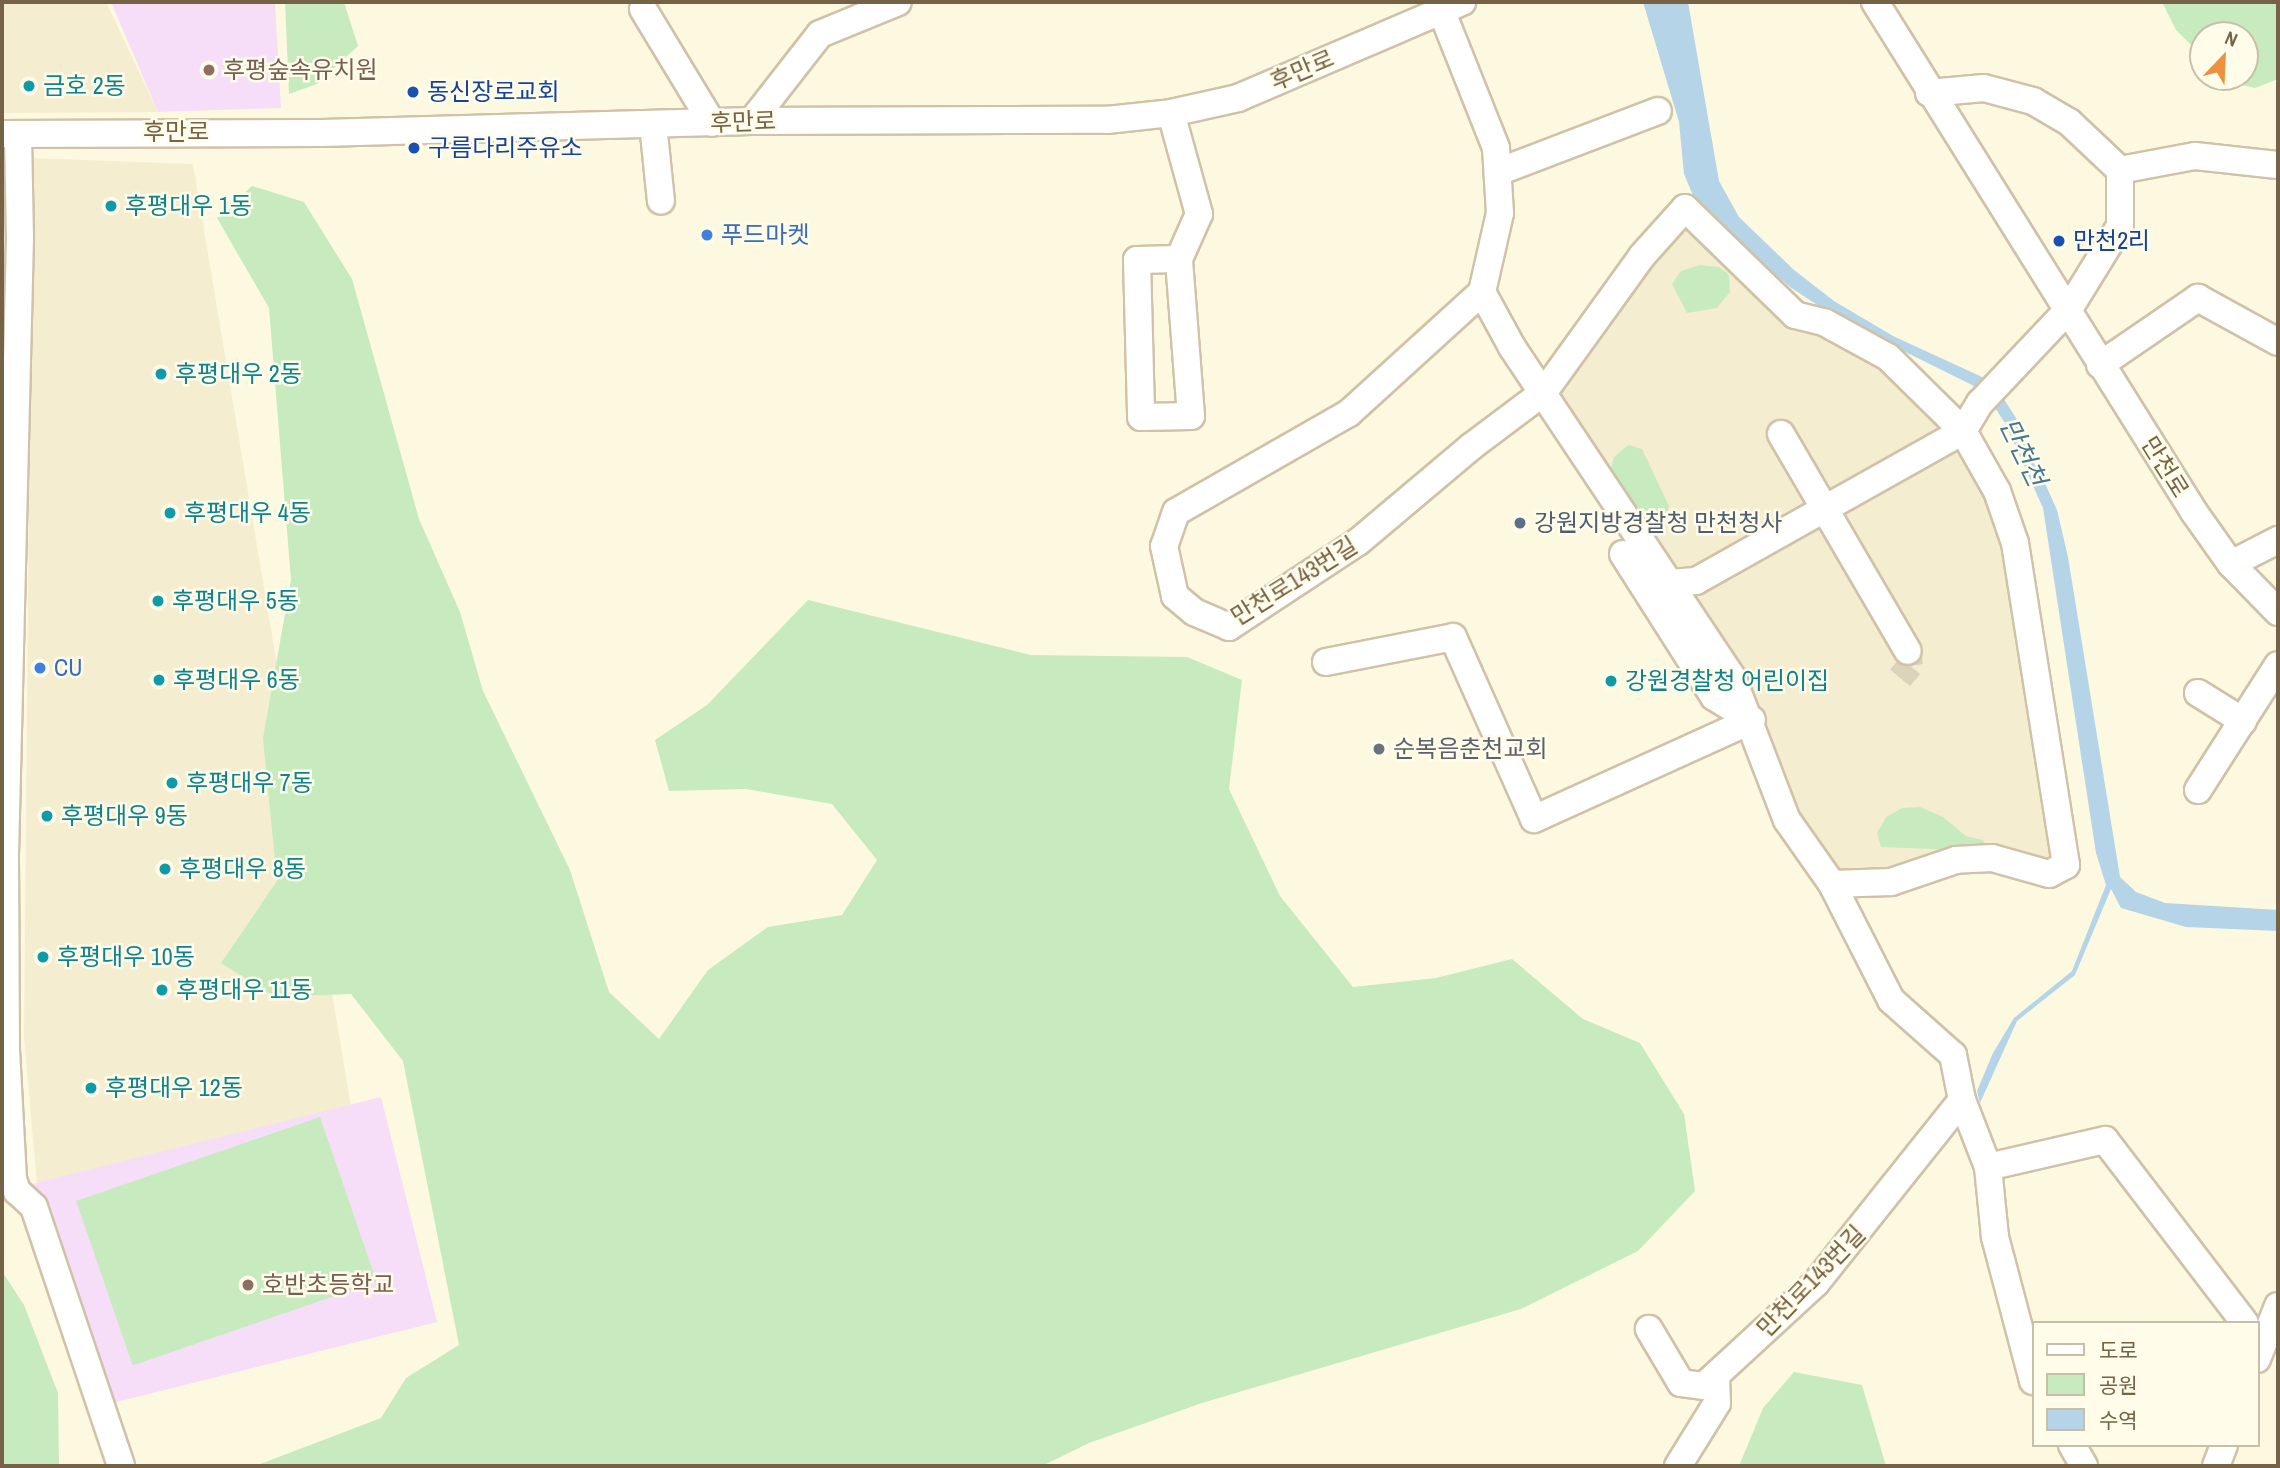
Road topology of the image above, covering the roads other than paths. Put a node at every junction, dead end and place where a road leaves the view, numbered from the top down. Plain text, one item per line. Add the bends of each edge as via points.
1 (898, 2) edge
2 (1875, 2) edge
3 (1448, 4) edge
4 (643, 9) dead end
5 (1928, 93) junction
6 (1658, 111) dead end
7 (1171, 113) junction
8 (752, 121) junction
9 (712, 123) junction
10 (653, 124) junction
11 (10, 134) edge
12 (2278, 165) edge
13 (2120, 170) junction
14 (1498, 172) junction
15 (661, 201) dead end
16 (1179, 259) junction
17 (1482, 292) junction
18 (10, 301) edge
19 (2069, 309) junction
20 (2278, 342) edge
21 (2101, 365) junction
22 (1545, 392) junction
23 (1963, 431) junction
24 (1781, 434) dead end
25 (1825, 508) junction
26 (2278, 540) edge
27 (1623, 554) dead end
28 (2231, 564) junction
29 (1668, 583) junction
30 (7, 596) edge
31 (2278, 612) edge
32 (1908, 651) dead end
33 (1326, 662) dead end
34 (2278, 665) edge
35 (2198, 693) dead end
36 (1752, 720) junction
37 (2243, 721) junction
38 (2198, 790) dead end
39 (1832, 884) junction
40 (4, 938) edge
41 (4, 1050) edge
42 (1962, 1100) junction
43 (1988, 1167) junction
44 (7, 1182) edge
45 (2278, 1306) edge
46 (2243, 1321) edge
47 (1649, 1329) dead end
48 (2259, 1346) edge
49 (1716, 1376) junction
50 (2032, 1377) edge
51 (2073, 1447) edge
52 (2223, 1447) edge
53 (121, 1466) edge
54 (1678, 1466) edge
55 (2084, 1466) edge
56 (2216, 1466) edge

1 - 8 street via 820,34
2 - 5 street, 만천로
3 - 7 street, 후만로 via 1238,98
3 - 14 street via 1496,148
4 - 9 street
5 - 13 street via 1984,88 2033,101 2068,122
5 - 19 street, 만천로
6 - 14 street
7 - 8 street, 후만로 via 1107,120
7 - 16 street via 1199,214
8 - 9 street, 후만로
9 - 10 street, 후만로
10 - 11 street, 후만로
10 - 15 street
11 - 18 street
12 - 13 street via 2195,156
13 - 19 street via 2120,226
14 - 17 street via 1500,214
16 - 16 street via 1137,260 1140,417 1191,416
17 - 22 street via 1512,347
17 - 22 street, 만천로143번길 via 1349,413 1176,512 1164,546 1175,596 1194,612 1229,627 1358,542 1472,446
18 - 30 street
19 - 21 street, 만천로
19 - 23 street via 1980,403
20 - 21 street via 2198,298
21 - 28 street, 만천로
22 - 23 street via 1642,256 1685,208 1795,314 1824,322 1888,357
22 - 29 street
23 - 25 street
23 - 39 street via 1992,481 2015,543 2033,677 2067,860 2054,874 1992,858 1956,860 1891,882
24 - 25 street
25 - 29 street via 1696,581
25 - 32 street
26 - 28 street
27 - 36 street via 1714,697
28 - 31 street, 만천로
29 - 36 street via 1732,677
30 - 40 street
33 - 36 street via 1453,637 1534,819
34 - 37 street
35 - 37 street
36 - 39 street via 1787,820
37 - 38 street
39 - 42 street via 1891,1000 1953,1055
40 - 41 street
41 - 44 street
42 - 43 street
42 - 49 street, 만천로143번길 via 1816,1283
43 - 46 street via 2107,1141
43 - 50 street via 1995,1237
44 - 53 street via 34,1207
45 - 48 street
47 - 49 street via 1681,1383 1698,1388
49 - 54 street via 1717,1404
51 - 55 street
52 - 56 street

